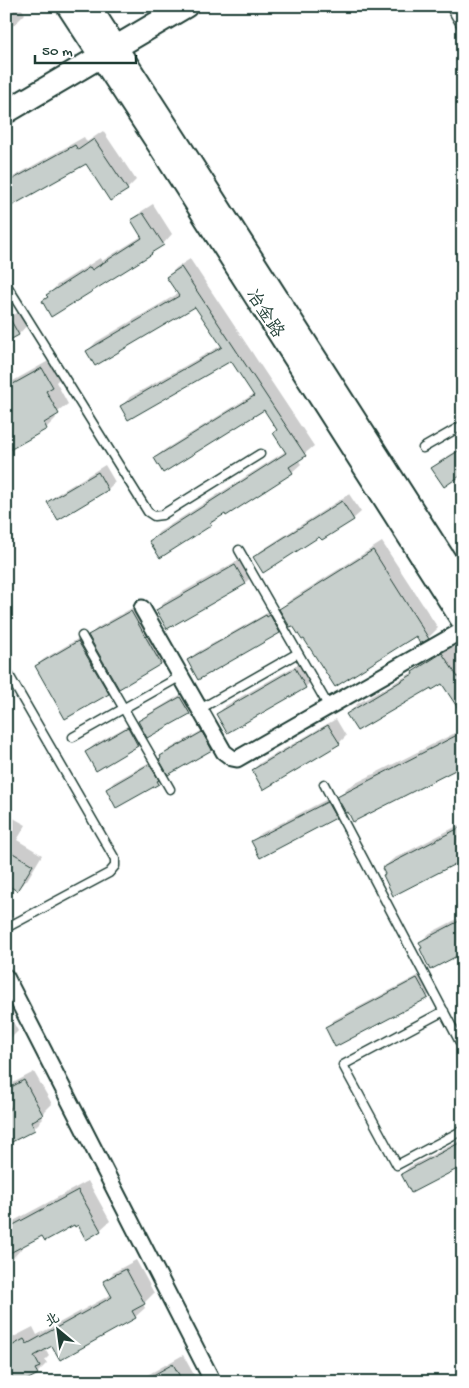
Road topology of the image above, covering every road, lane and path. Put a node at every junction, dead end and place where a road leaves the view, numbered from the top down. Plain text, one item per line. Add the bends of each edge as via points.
1 (68, 6) edge
2 (88, 6) edge
3 (161, 6) edge
4 (186, 6) edge
5 (450, 6) edge
6 (463, 28) edge
7 (105, 47) junction
8 (6, 98) edge
9 (6, 112) edge
10 (6, 284) edge
11 (463, 425) edge
12 (424, 448) dead end
13 (260, 454) dead end
14 (239, 550) dead end
15 (463, 589) edge
16 (142, 608) dead end
17 (463, 621) edge
18 (463, 630) edge
19 (82, 636) dead end
20 (298, 653) junction
21 (6, 670) edge
22 (181, 676) junction
23 (330, 707) junction
24 (124, 708) junction
25 (200, 709) junction
26 (73, 737) dead end
27 (324, 784) dead end
28 (170, 789) dead end
29 (6, 928) edge
30 (6, 977) edge
31 (444, 1011) junction
32 (463, 1048) edge
33 (463, 1130) edge
34 (213, 1382) edge

1 - 7 street, 冶金路
2 - 7 street, 冶金路
3 - 7 street
4 - 7 street
5 - 6 lane
7 - 8 street
7 - 9 street
7 - 15 street, 冶金路
7 - 17 street, 冶金路
10 - 13 lane via 148,512 154,516 162,515
11 - 12 lane
14 - 20 lane
16 - 22 street
18 - 23 street
19 - 24 lane
20 - 23 lane
20 - 25 lane
21 - 29 lane via 115,859 109,873
22 - 24 lane
22 - 25 street
23 - 25 street via 237,759 224,752
24 - 26 lane
24 - 28 lane
27 - 31 lane
30 - 34 street
31 - 32 lane
31 - 33 lane via 343,1065 397,1165

